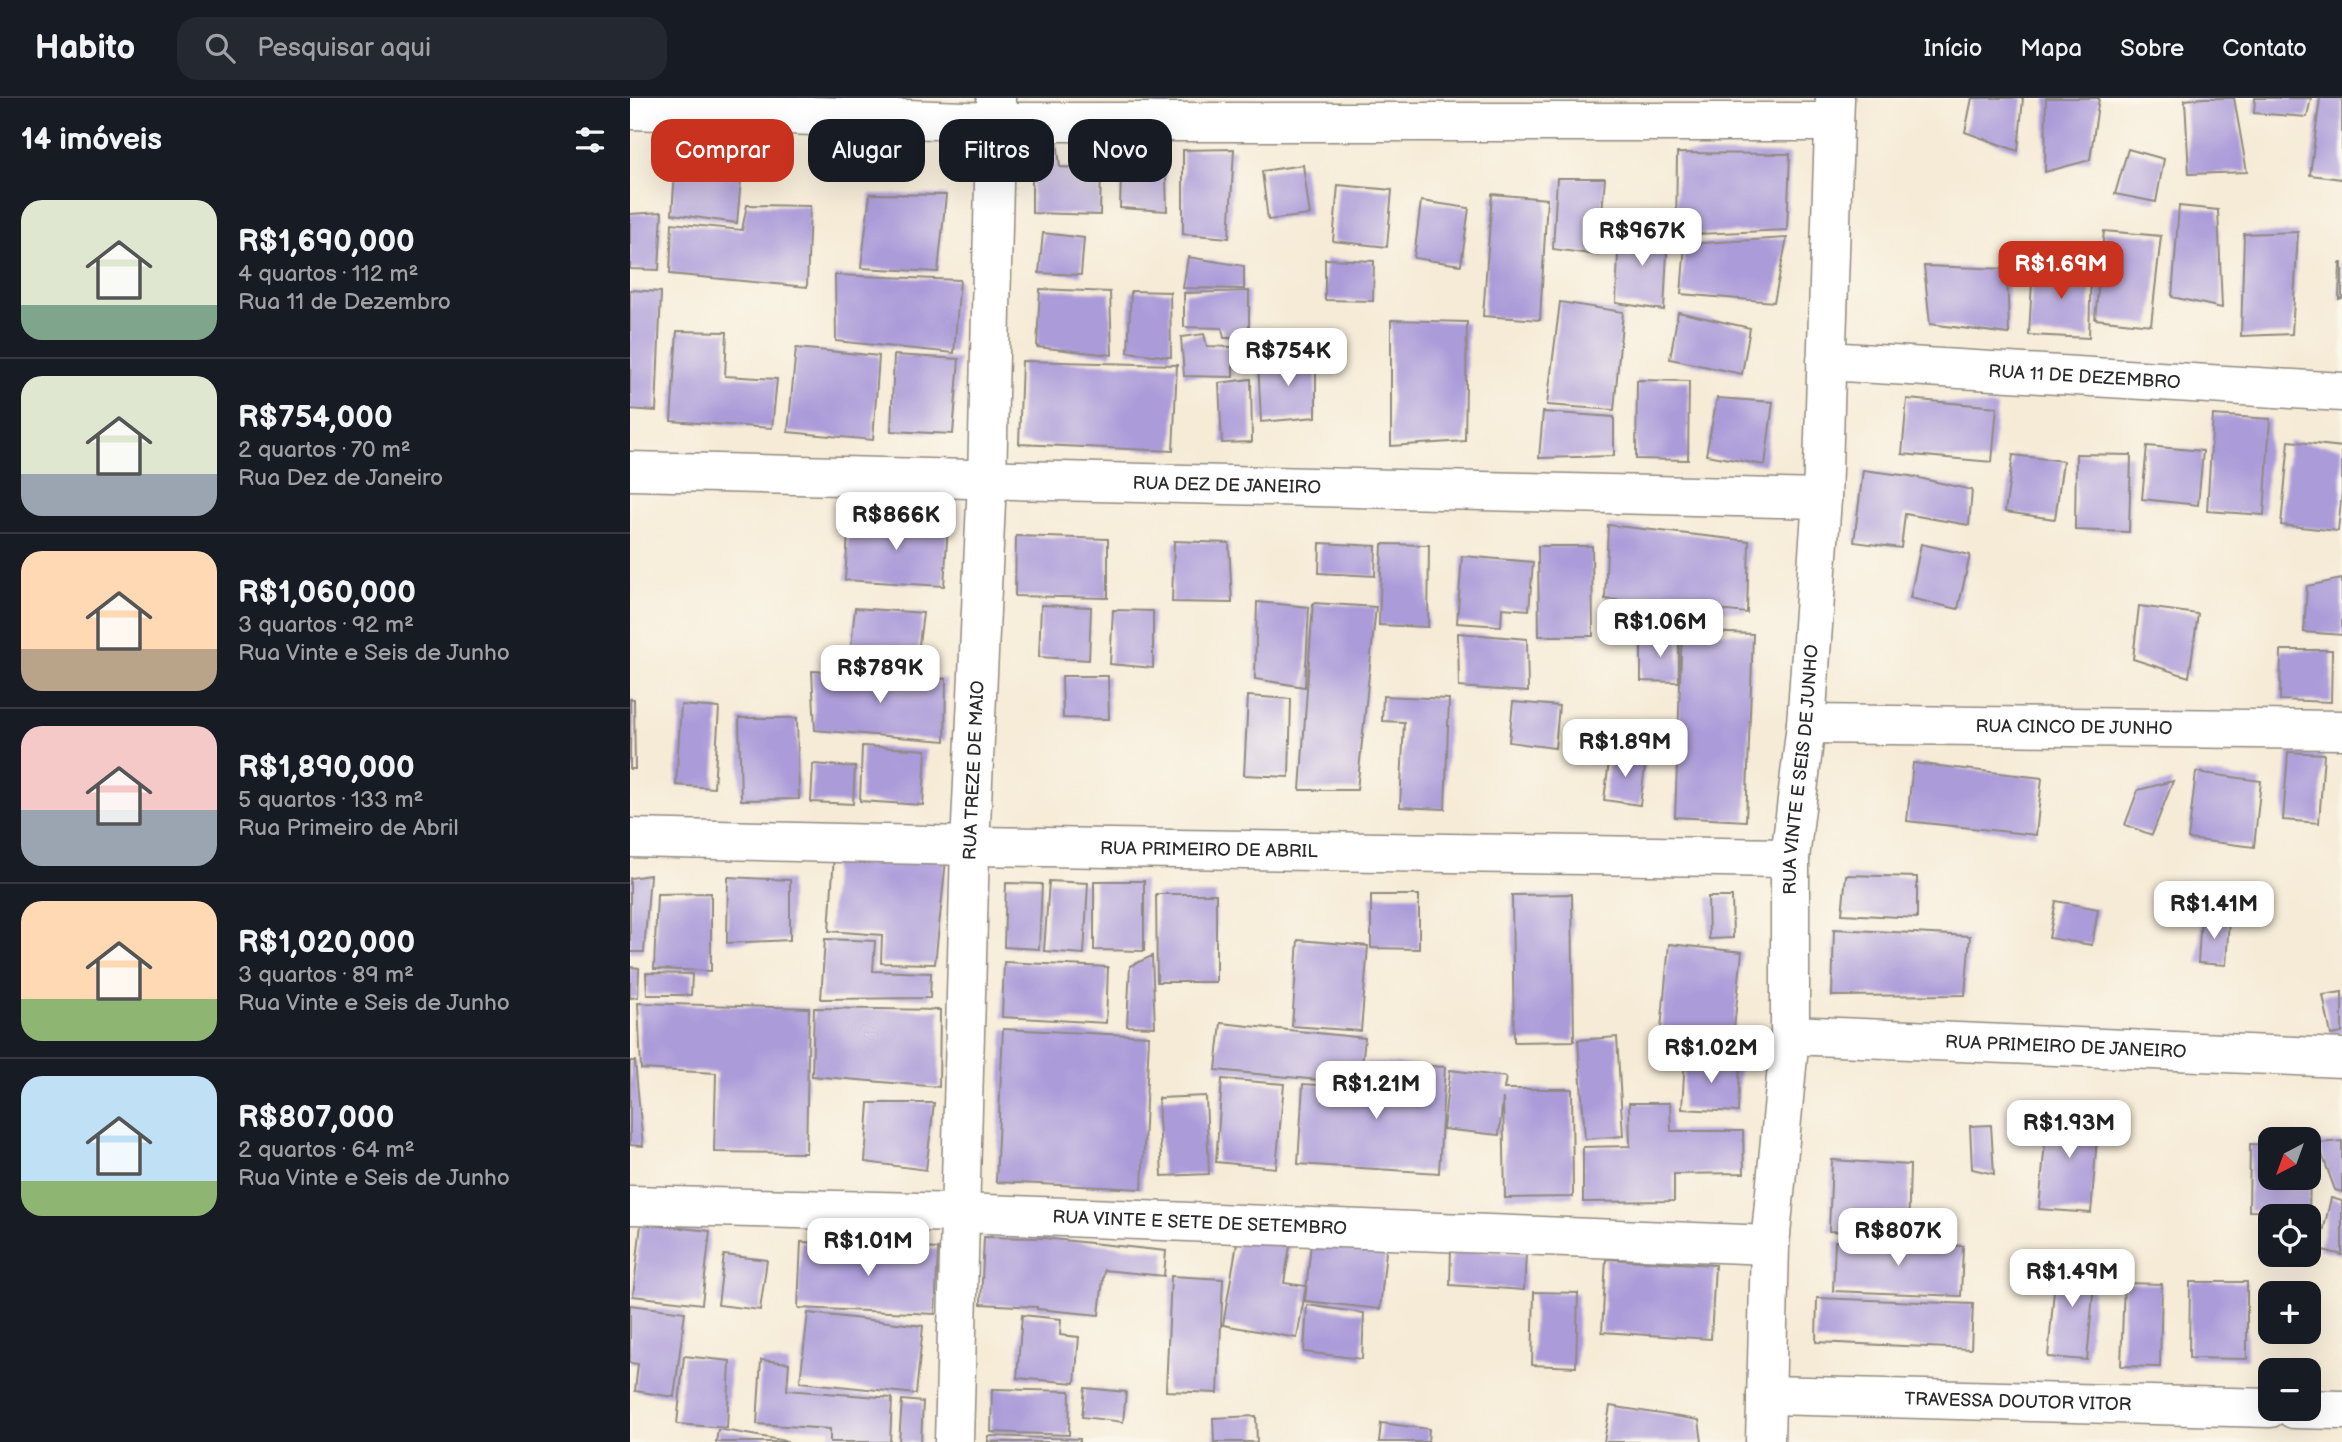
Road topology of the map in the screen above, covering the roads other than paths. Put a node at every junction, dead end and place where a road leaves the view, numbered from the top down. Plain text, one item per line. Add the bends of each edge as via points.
1 (630, 110) edge
2 (996, 110) edge
3 (1834, 110) edge
4 (1826, 361) junction
5 (2342, 392) edge
6 (630, 471) edge
7 (987, 481) junction
8 (1822, 499) junction
9 (1806, 724) junction
10 (2342, 730) edge
11 (630, 838) edge
12 (970, 846) junction
13 (1790, 858) junction
14 (1790, 1035) junction
15 (2342, 1058) edge
16 (630, 1205) edge
17 (961, 1213) junction
18 (1770, 1245) junction
19 (1766, 1395) junction
20 (2258, 1408) edge
21 (2321, 1410) edge
22 (2342, 1410) edge
23 (954, 1442) edge
24 (1766, 1442) edge

1 - 2 street
2 - 3 street
2 - 7 street, RUA TREZE DE MAIO
3 - 4 street, RUA VINTE E SEIS DE JUNHO
4 - 5 street, RUA 11 DE DEZEMBRO
4 - 8 street, RUA VINTE E SEIS DE JUNHO
6 - 7 street, RUA DEZ DE JANEIRO
7 - 8 street, RUA DEZ DE JANEIRO
7 - 12 street, RUA TREZE DE MAIO
8 - 9 street, RUA VINTE E SEIS DE JUNHO
9 - 10 street, RUA CINCO DE JUNHO
9 - 13 street, RUA VINTE E SEIS DE JUNHO
11 - 12 street, RUA PRIMEIRO DE ABRIL
12 - 13 street, RUA PRIMEIRO DE ABRIL
12 - 17 street, RUA TREZE DE MAIO
13 - 14 street, RUA VINTE E SEIS DE JUNHO
14 - 15 street, RUA PRIMEIRO DE JANEIRO
14 - 18 street, RUA VINTE E SEIS DE JUNHO
16 - 17 street, RUA VINTE E SETE DE SETEMBRO
17 - 18 street, RUA VINTE E SETE DE SETEMBRO
17 - 23 street, RUA TREZE DE MAIO
18 - 19 street, RUA VINTE E SEIS DE JUNHO
19 - 20 street, TRAVESSA DOUTOR VITOR
19 - 24 street, RUA VINTE E SEIS DE JUNHO
21 - 22 street

